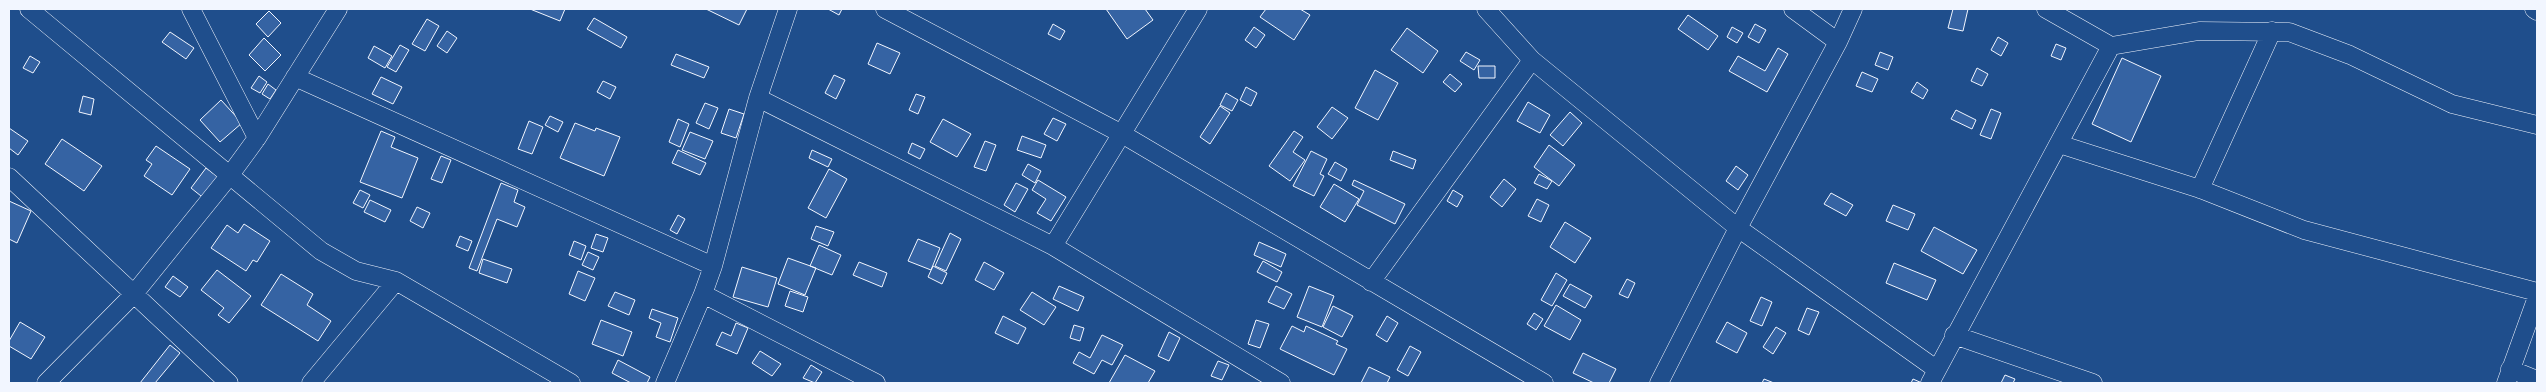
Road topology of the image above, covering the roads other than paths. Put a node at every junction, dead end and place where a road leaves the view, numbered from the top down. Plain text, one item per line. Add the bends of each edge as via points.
1 (29, 9) edge
2 (192, 9) edge
3 (338, 9) edge
4 (788, 9) edge
5 (885, 9) edge
6 (1198, 9) edge
7 (1486, 9) edge
8 (1793, 9) edge
9 (1853, 9) edge
10 (2046, 9) edge
11 (2272, 31) junction
12 (1838, 42) junction
13 (2111, 46) junction
14 (1532, 60) junction
15 (295, 77) junction
16 (758, 98) junction
17 (2537, 125) edge
18 (1122, 134) junction
19 (257, 138) junction
20 (2058, 144) junction
21 (230, 175) junction
22 (9, 177) edge
23 (2200, 189) junction
24 (1738, 228) junction
25 (1053, 246) junction
26 (713, 266) junction
27 (396, 281) junction
28 (1371, 282) junction
29 (2537, 292) edge
30 (703, 294) junction
31 (133, 295) junction
32 (2537, 297) edge
33 (1954, 335) junction
34 (1933, 376) edge
35 (2508, 376) edge
36 (2537, 380) edge
37 (868, 382) edge
38 (46, 383) edge
39 (227, 383) edge
40 (311, 383) edge
41 (571, 383) edge
42 (665, 383) edge
43 (1281, 383) edge
44 (1544, 383) edge
45 (1659, 383) edge
46 (2093, 383) edge

1 - 21 street
2 - 19 street
3 - 15 street
4 - 16 street
5 - 18 street
6 - 18 street
7 - 14 street
8 - 12 street
9 - 12 street
10 - 13 street
11 - 13 street via 2199,31
11 - 17 street via 2289,32 2350,56 2452,104
11 - 23 street
12 - 24 street
13 - 20 street
14 - 24 street
14 - 28 street
15 - 19 street
15 - 26 street
16 - 25 street
16 - 26 street
18 - 25 street
18 - 28 street
19 - 21 street
20 - 23 street
20 - 33 street
21 - 27 street via 321,250 356,271
21 - 31 street
22 - 31 street
23 - 29 street via 2304,230
24 - 34 street
24 - 45 street
25 - 43 street
26 - 30 street
27 - 40 street
27 - 41 street
28 - 44 street
30 - 37 street
30 - 42 street
31 - 38 street
31 - 39 street
32 - 35 street
33 - 34 street
33 - 46 street
35 - 36 street

